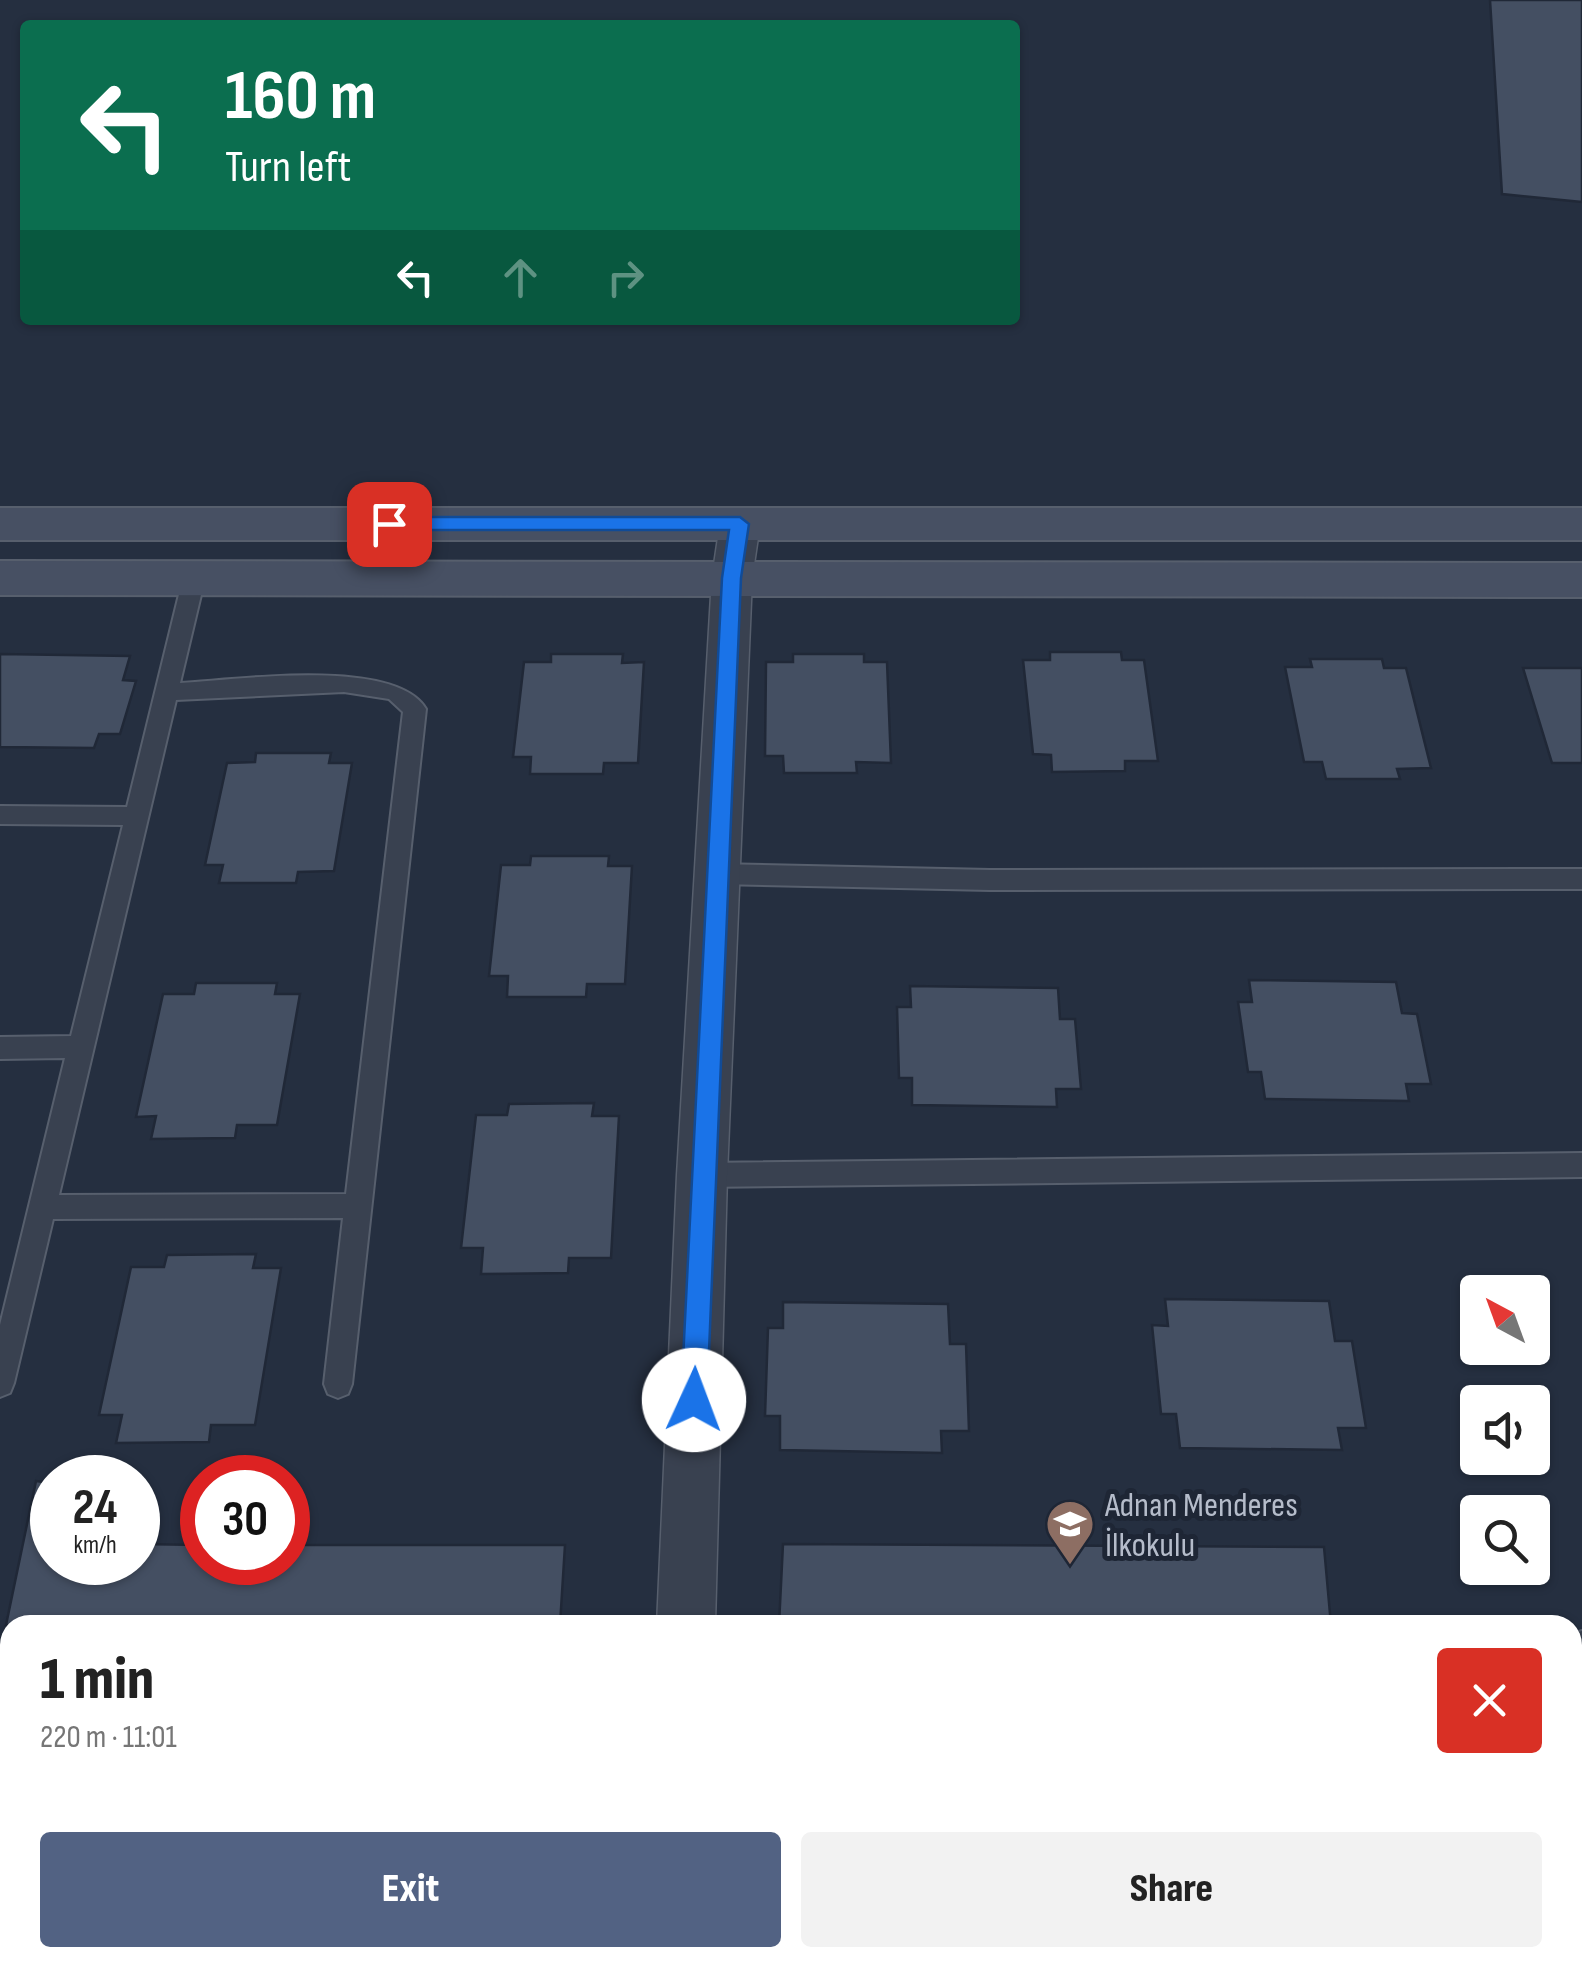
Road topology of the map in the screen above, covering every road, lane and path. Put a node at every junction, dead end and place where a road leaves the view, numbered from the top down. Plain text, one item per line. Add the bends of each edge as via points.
1 (0, 524) edge
2 (740, 524) junction
3 (1582, 524) edge
4 (0, 578) edge
5 (194, 578) junction
6 (732, 578) junction
7 (1582, 580) edge
8 (166, 692) junction
9 (0, 815) edge
10 (136, 816) junction
11 (717, 874) junction
12 (1582, 879) edge
13 (80, 1047) junction
14 (0, 1048) edge
15 (1582, 1165) edge
16 (702, 1175) junction
17 (358, 1206) junction
18 (42, 1207) junction
19 (6, 1336) edge
20 (0, 1384) edge
21 (338, 1384) dead end
22 (686, 1615) edge

1 - 2 street
2 - 3 street
2 - 6 street
4 - 5 street
5 - 6 street
5 - 8 lane
6 - 7 street
6 - 11 street
8 - 10 lane
8 - 17 lane via 344,684 395,692 415,709
9 - 10 lane
10 - 13 lane
11 - 12 lane
11 - 16 street
13 - 14 lane
13 - 18 lane
15 - 16 lane
16 - 22 street
17 - 18 lane
17 - 21 lane
18 - 19 lane
19 - 20 lane

